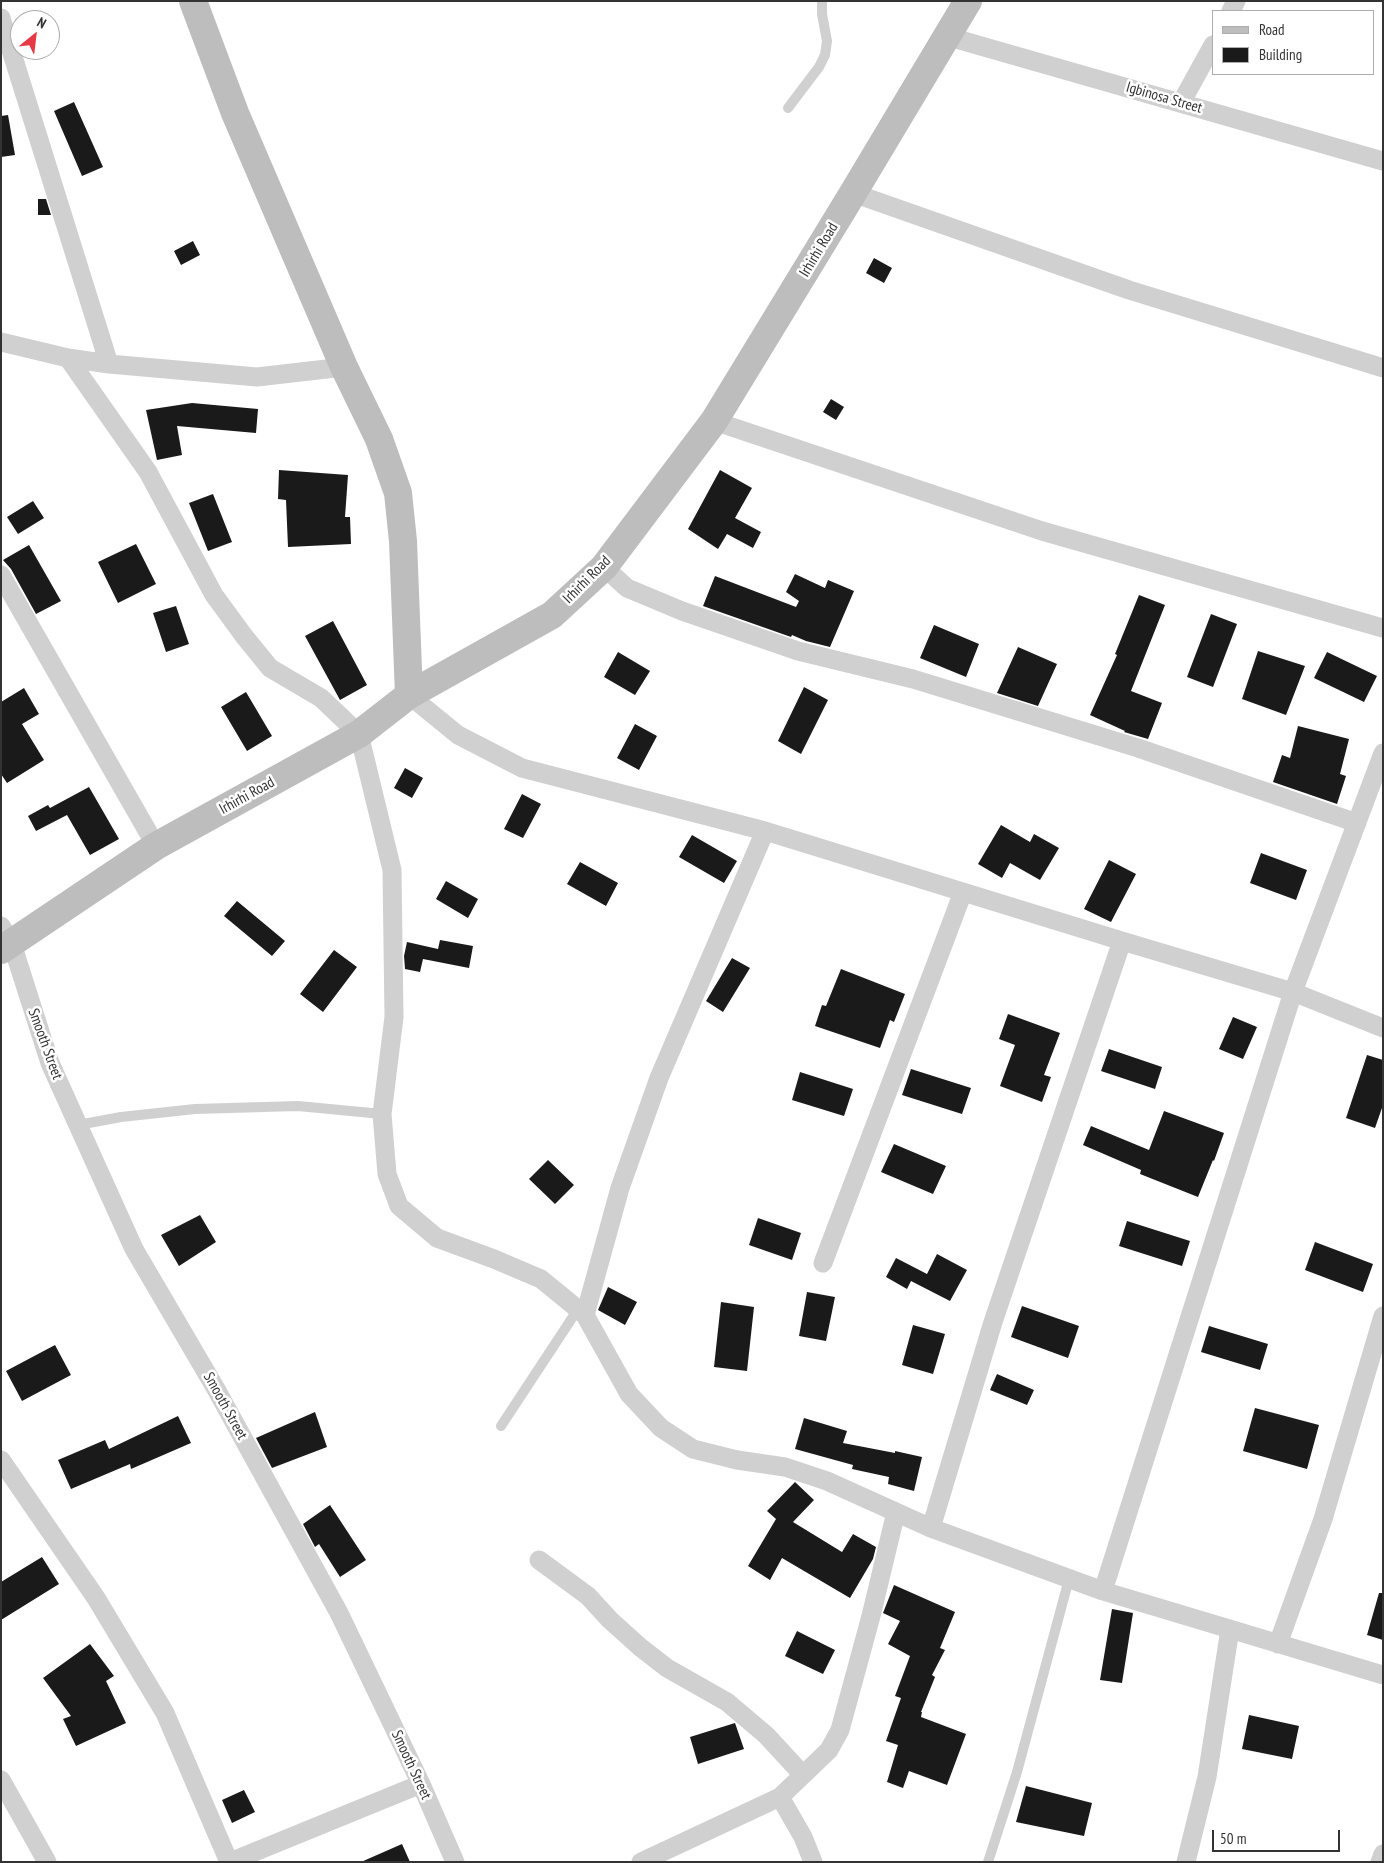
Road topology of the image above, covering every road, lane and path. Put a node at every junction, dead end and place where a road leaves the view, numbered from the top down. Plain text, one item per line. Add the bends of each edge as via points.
1 (193, 1) edge
2 (822, 1) edge
3 (968, 1) edge
4 (1, 18) edge
5 (946, 36) junction
6 (1212, 47) edge
7 (1181, 103) junction
8 (788, 108) dead end
9 (1383, 161) edge
10 (853, 193) junction
11 (1, 342) edge
12 (68, 358) junction
13 (109, 364) junction
14 (344, 367) junction
15 (1383, 368) edge
16 (714, 421) junction
17 (604, 567) junction
18 (1, 575) edge
19 (1383, 628) edge
20 (409, 695) junction
21 (360, 734) junction
22 (1383, 753) edge
23 (1357, 823) junction
24 (765, 831) junction
25 (156, 846) junction
26 (963, 892) junction
27 (5, 940) edge
28 (1122, 941) junction
29 (1293, 992) junction
30 (1383, 1028) edge
31 (382, 1114) junction
32 (78, 1125) junction
33 (823, 1262) dead end
34 (581, 1312) junction
35 (1383, 1316) edge
36 (501, 1426) dead end
37 (1, 1460) edge
38 (896, 1512) junction
39 (931, 1528) junction
40 (538, 1560) dead end
41 (1068, 1579) junction
42 (1103, 1591) junction
43 (1230, 1629) junction
44 (1278, 1644) junction
45 (1383, 1675) edge
46 (803, 1775) junction
47 (1, 1780) edge
48 (421, 1784) junction
49 (780, 1797) junction
50 (1383, 1854) edge
51 (47, 1862) edge
52 (230, 1862) edge
53 (455, 1862) edge
54 (641, 1862) edge
55 (813, 1862) edge
56 (988, 1862) edge
57 (1186, 1862) edge
58 (1380, 1862) edge

1 - 14 street via 235,114
2 - 8 lane via 827,41 825,55 819,68
3 - 5 street, Irhirhi Road
4 - 13 street
5 - 7 street, Igbinosa Street
5 - 10 street, Irhirhi Road
6 - 7 street
7 - 9 street, Igbinosa Street
10 - 15 street via 1129,290
10 - 16 street, Irhirhi Road
11 - 12 street
12 - 13 street
12 - 21 street via 148,472 214,594 244,636 270,668 322,698
13 - 14 street via 257,377
14 - 20 street via 380,439 398,493
16 - 17 street, Irhirhi Road
16 - 19 street via 1042,531
17 - 20 street, Irhirhi Road via 552,615
17 - 23 street via 636,592 798,651 913,679 1054,722
18 - 25 street
20 - 21 street, Irhirhi Road
20 - 24 street via 458,735 522,768
21 - 25 street, Irhirhi Road
21 - 31 street via 392,870 394,1017
22 - 23 street
23 - 29 street
24 - 26 street
24 - 34 street via 659,1078
25 - 27 street, Irhirhi Road
26 - 28 street
26 - 33 street
27 - 32 street, Smooth Street via 50,1063
28 - 29 street
28 - 39 street via 993,1322
29 - 30 street
29 - 42 street
31 - 32 lane via 298,1106 195,1109
31 - 34 street via 387,1174 399,1206 437,1238 541,1279
32 - 48 street, Smooth Street via 134,1249 216,1389 339,1613
34 - 36 lane
34 - 38 street via 628,1394 661,1428 693,1448 738,1460 785,1467 827,1481
35 - 44 street via 1323,1519
37 - 52 street via 96,1598 164,1713
38 - 39 street
38 - 46 street via 840,1730 829,1750
39 - 41 street
40 - 46 street via 588,1596 622,1631 667,1668 728,1702 766,1735
41 - 42 street
41 - 56 lane via 1017,1772
42 - 43 street
43 - 44 street
43 - 57 street via 1207,1777
44 - 45 street
46 - 49 street
47 - 51 street
48 - 52 street
48 - 53 street, Smooth Street
49 - 54 street
49 - 55 street via 803,1836
50 - 58 street

